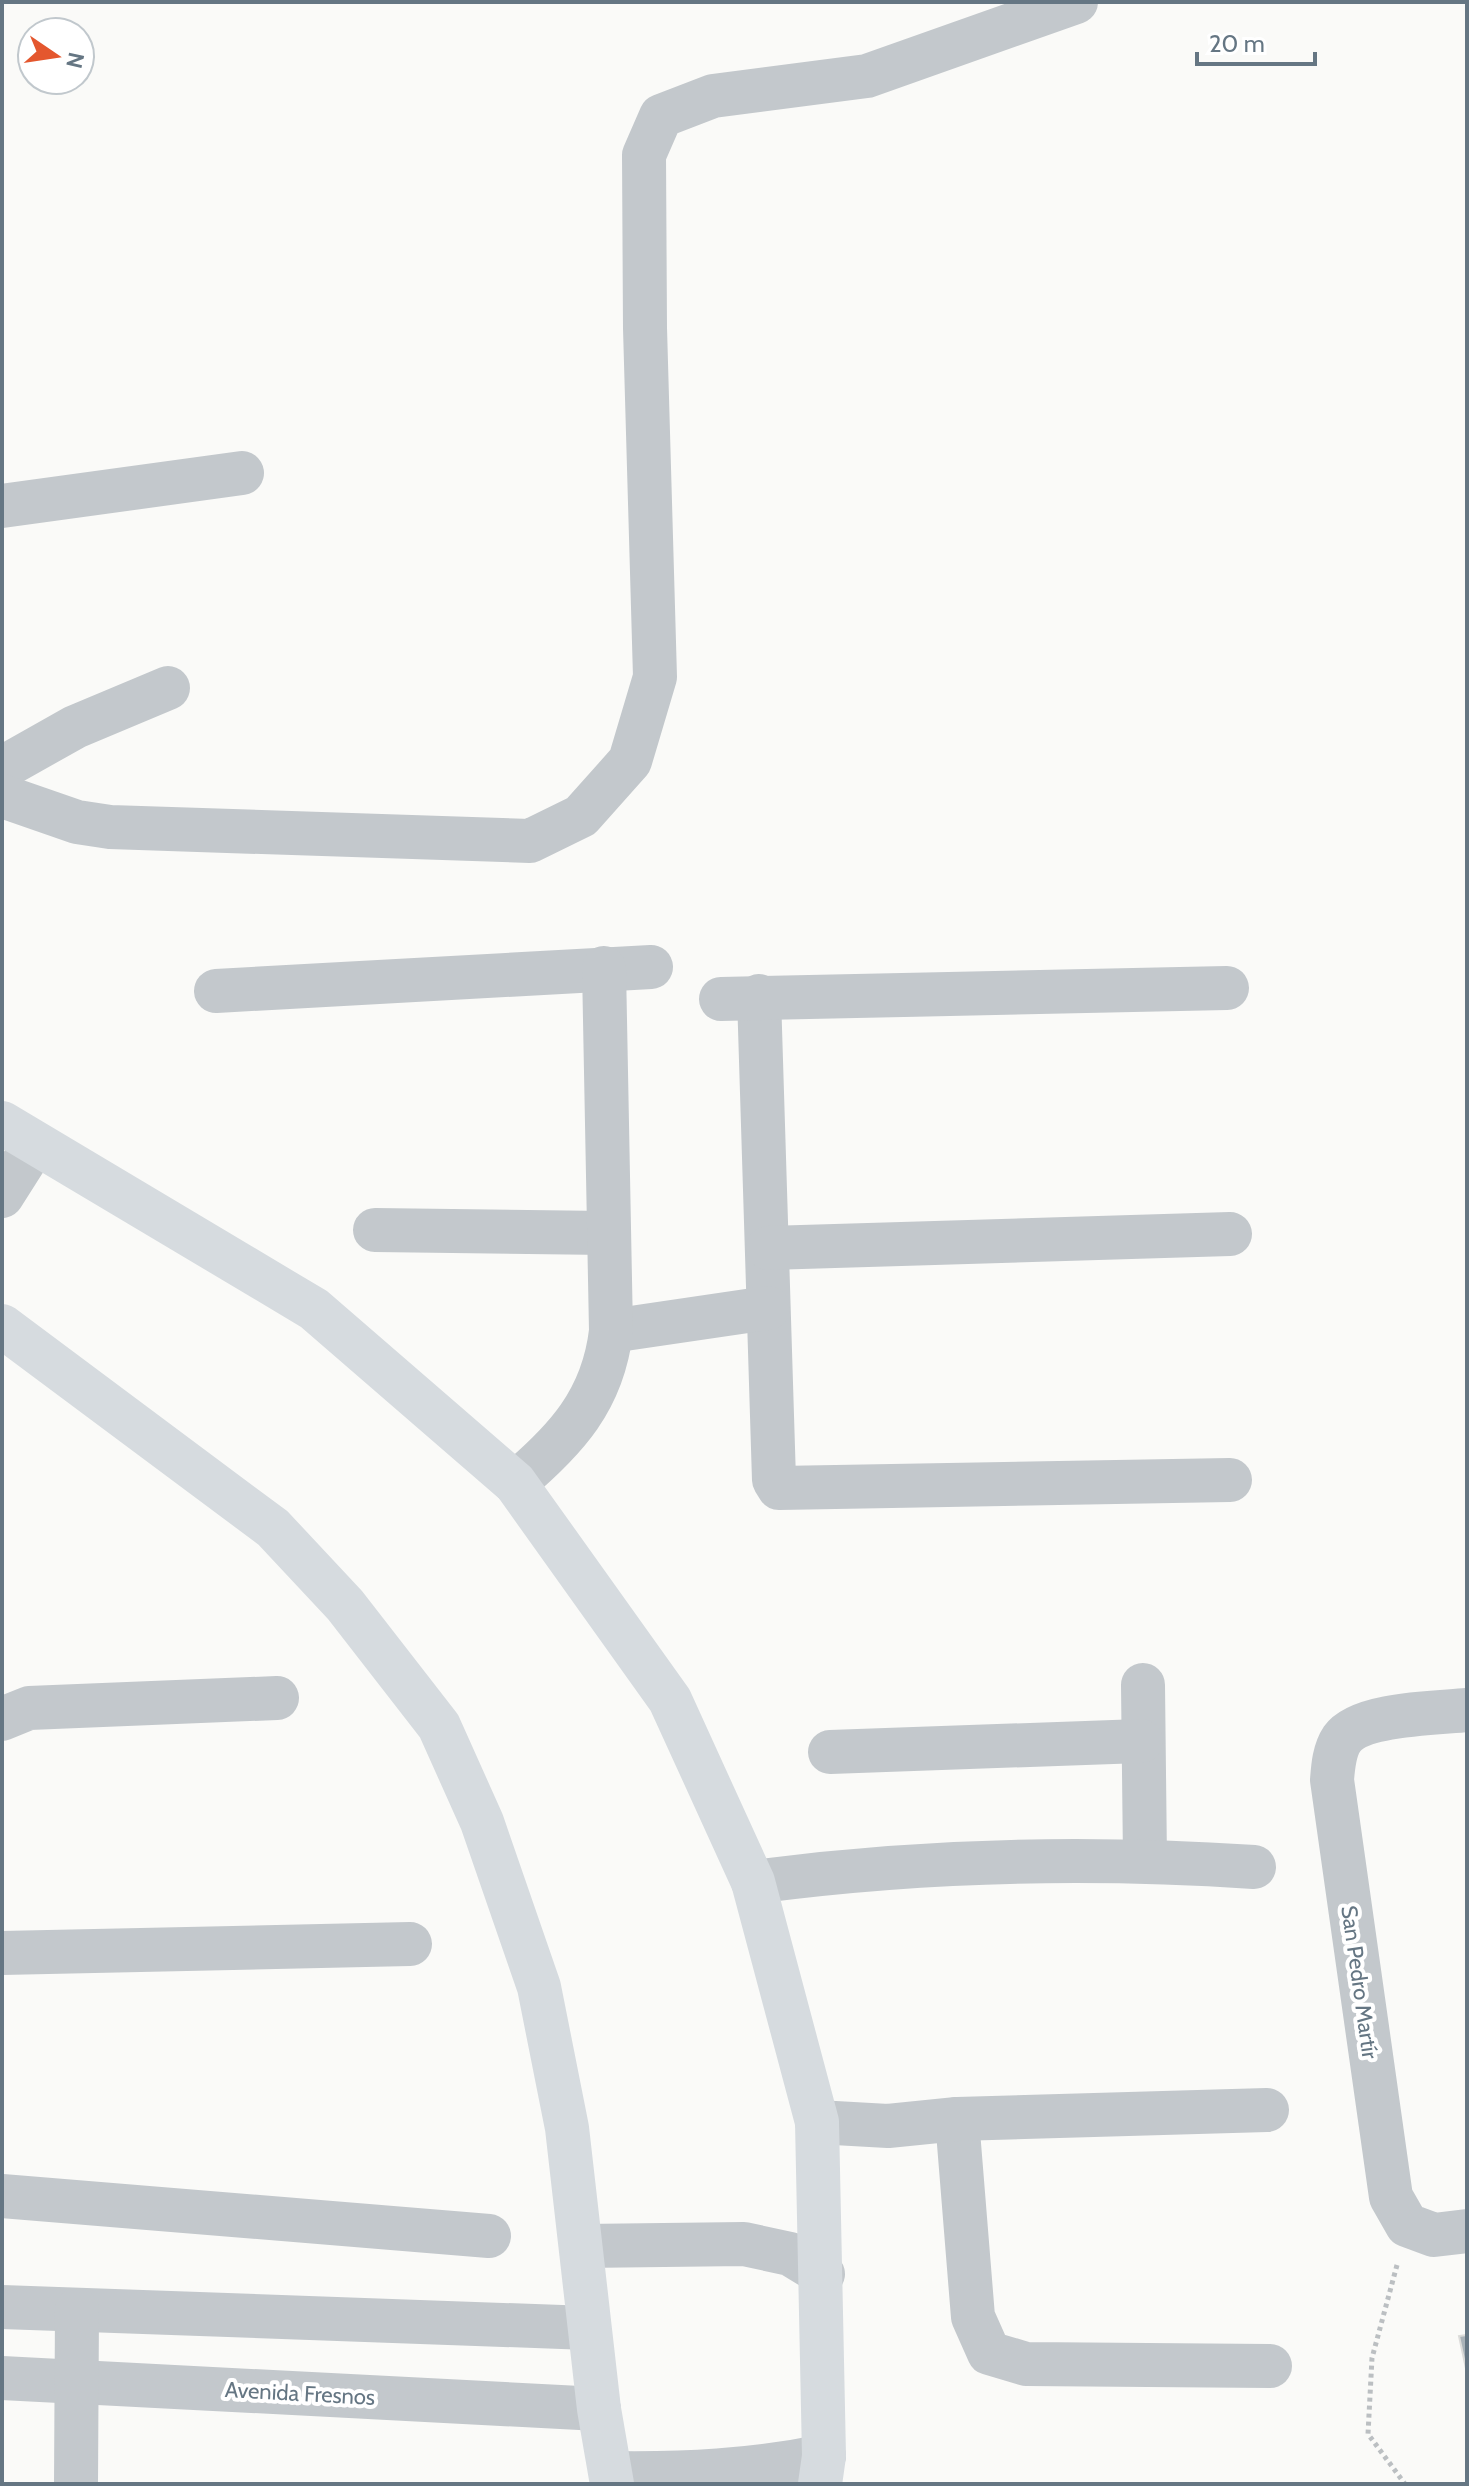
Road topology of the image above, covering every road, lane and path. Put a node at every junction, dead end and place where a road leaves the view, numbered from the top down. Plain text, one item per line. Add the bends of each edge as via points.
1 (1076, 2) edge
2 (242, 473) dead end
3 (2, 506) edge
4 (168, 688) dead end
5 (2, 768) edge
6 (2, 796) edge
7 (651, 967) dead end
8 (604, 968) junction
9 (1227, 988) dead end
10 (216, 991) dead end
11 (18, 1134) edge
12 (2, 1196) edge
13 (375, 1230) dead end
14 (607, 1233) junction
15 (1230, 1234) dead end
16 (768, 1248) junction
17 (768, 1308) junction
18 (2, 1326) edge
19 (611, 1331) junction
20 (1230, 1480) dead end
21 (515, 1483) junction
22 (1143, 1685) dead end
23 (277, 1698) dead end
24 (1467, 1710) edge
25 (2, 1719) edge
26 (1141, 1741) junction
27 (830, 1752) dead end
28 (1145, 1860) junction
29 (1254, 1867) dead end
30 (753, 1882) junction
31 (410, 1944) dead end
32 (2, 1953) edge
33 (1267, 2110) dead end
34 (957, 2119) junction
35 (817, 2122) junction
36 (2, 2196) edge
37 (1407, 2225) junction
38 (1467, 2231) edge
39 (489, 2236) dead end
40 (583, 2246) junction
41 (823, 2274) junction
42 (2, 2307) edge
43 (77, 2310) junction
44 (589, 2328) junction
45 (1270, 2366) dead end
46 (2, 2378) edge
47 (77, 2381) junction
48 (599, 2409) junction
49 (822, 2470) edge
50 (612, 2479) edge
51 (76, 2484) edge
52 (1405, 2484) edge

1 - 6 street via 867,76 713,96 661,116 644,155 655,677 630,761 581,816 530,841 110,827 77,822
2 - 3 street
4 - 5 street via 75,727
7 - 8 street
8 - 10 street
8 - 14 street
9 - 16 street via 740,998
11 - 12 street
11 - 21 main road via 314,1309
13 - 14 street
14 - 19 street
15 - 16 street
16 - 17 street
17 - 19 street
17 - 20 street via 774,1480 779,1488
18 - 40 main road via 273,1528 345,1605 439,1726 482,1822 539,1987
19 - 21 street via 608,1361 596,1392 557,1448
21 - 30 main road via 670,1700
22 - 26 street
23 - 25 street via 29,1708
24 - 37 street, San Pedro Martír via 1364,1724 1343,1737 1334,1759 1332,1780 1391,2197
26 - 27 street
26 - 28 street
28 - 29 street
28 - 30 street via 850,1869
30 - 35 main road
31 - 32 street
33 - 34 street
34 - 35 street via 888,2126
34 - 45 street via 973,2317 989,2353 1026,2364
35 - 41 main road
36 - 39 street
37 - 38 street via 1434,2235
37 - 52 path via 1372,2358 1368,2434
40 - 41 street via 744,2244 790,2254
40 - 44 main road
41 - 49 main road
42 - 43 street
43 - 44 street
43 - 47 street
44 - 48 main road
46 - 47 street, Avenida Fresnos
47 - 48 street, Avenida Fresnos
47 - 51 street
48 - 50 main road
49 - 50 street

